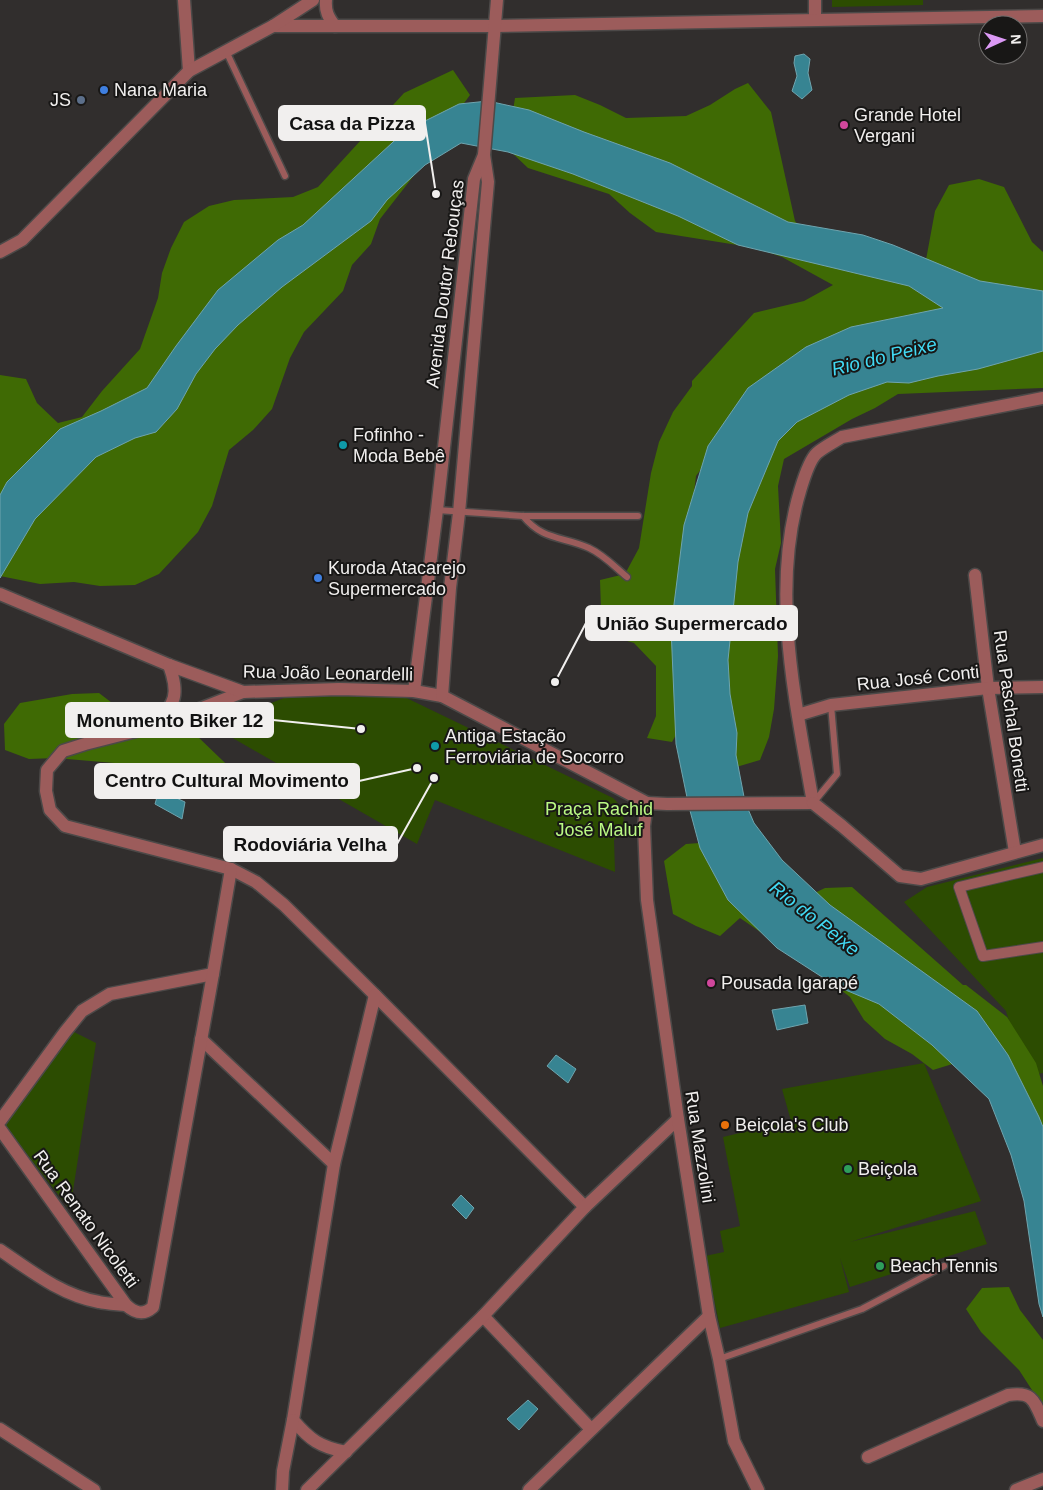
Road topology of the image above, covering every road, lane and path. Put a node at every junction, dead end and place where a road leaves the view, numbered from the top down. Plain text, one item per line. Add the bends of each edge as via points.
1 (184, 0) edge
2 (313, 0) edge
3 (326, 0) edge
4 (498, 0) edge
5 (815, 0) edge
6 (1043, 16) edge
7 (815, 19) junction
8 (273, 26) junction
9 (335, 26) junction
10 (494, 26) junction
11 (226, 51) junction
12 (189, 71) junction
13 (485, 151) junction
14 (285, 176) dead end
15 (0, 252) edge
16 (463, 270) junction
17 (480, 272) junction
18 (450, 387) junction
19 (469, 389) junction
20 (1043, 398) edge
21 (437, 510) junction
22 (459, 513) junction
23 (523, 516) junction
24 (638, 516) dead end
25 (976, 575) dead end
26 (627, 577) dead end
27 (428, 586) junction
28 (450, 588) junction
29 (0, 594) edge
30 (169, 665) junction
31 (1043, 687) edge
32 (988, 688) junction
33 (414, 691) junction
34 (243, 692) junction
35 (442, 696) junction
36 (830, 705) junction
37 (798, 715) junction
38 (156, 726) junction
39 (647, 803) junction
40 (813, 803) junction
41 (1043, 845) edge
42 (1016, 852) junction
43 (1043, 867) edge
44 (231, 868) junction
45 (1043, 947) edge
46 (214, 974) junction
47 (375, 995) junction
48 (201, 1039) junction
49 (678, 1119) junction
50 (0, 1121) edge
51 (0, 1129) edge
52 (334, 1164) junction
53 (585, 1207) junction
54 (0, 1250) edge
55 (944, 1266) dead end
56 (126, 1305) junction
57 (483, 1316) junction
58 (708, 1316) junction
59 (719, 1359) junction
60 (293, 1420) junction
61 (1043, 1421) edge
62 (0, 1429) edge
63 (592, 1429) junction
64 (346, 1452) junction
65 (868, 1457) dead end
66 (1043, 1479) edge
67 (91, 1489) edge
68 (282, 1490) edge
69 (307, 1490) edge
70 (529, 1490) edge
71 (758, 1490) edge
72 (1016, 1490) edge

1 - 12 street
2 - 8 street
3 - 9 street via 326,12
4 - 10 street
5 - 7 street
6 - 7 street
7 - 10 street
8 - 9 street
8 - 11 street
9 - 10 street
10 - 13 street
11 - 12 street
11 - 14 lane
12 - 15 street via 22,240
13 - 16 street, Avenida Doutor Rebouças via 474,179
13 - 17 street, Avenida Doutor Rebouças via 488,182
16 - 17 street
16 - 18 street, Avenida Doutor Rebouças
17 - 19 street, Avenida Doutor Rebouças
18 - 19 street
18 - 21 street, Avenida Doutor Rebouças
19 - 22 street, Avenida Doutor Rebouças
20 - 37 street via 842,437 816,454 803,479 792,516 787,576 787,626
21 - 22 lane
21 - 27 street, Avenida Doutor Rebouças
22 - 23 lane
22 - 28 street, Avenida Doutor Rebouças
23 - 24 lane
23 - 26 lane via 540,532 598,553
25 - 32 street, Rua Paschal Bonetti
27 - 28 street
27 - 33 street, Avenida Doutor Rebouças
28 - 35 street, Avenida Doutor Rebouças
29 - 30 street, Rua João Leonardelli
30 - 34 street, Rua João Leonardelli
30 - 38 street via 175,680 175,698
31 - 32 street, Rua José Conti
32 - 36 street, Rua José Conti
32 - 42 street, Rua Paschal Bonetti
33 - 34 street, Rua João Leonardelli
33 - 35 street, Rua João Leonardelli
34 - 38 street
35 - 39 street, Rua João Leonardelli
36 - 37 street, Rua José Conti
36 - 40 lane via 837,774
37 - 40 street
38 - 44 street via 64,751 47,770 46,791 50,810 65,826
39 - 40 street
39 - 49 street, Rua Mazzolini via 644,826 647,900
40 - 42 street via 900,876 921,879
41 - 42 street
43 - 45 street via 959,887 984,956
44 - 46 street
44 - 47 street via 256,882 284,905
46 - 48 street
46 - 50 street via 110,994 82,1011
47 - 52 street
47 - 53 street
48 - 52 street
48 - 56 street, Rua Renato Nicoletti via 153,1307 141,1313
49 - 53 street
49 - 58 street, Rua Mazzolini
51 - 56 street, Rua Renato Nicoletti
52 - 60 street
53 - 57 street
54 - 56 street via 52,1285 78,1297
55 - 59 lane via 862,1309
57 - 63 street
57 - 64 street
58 - 59 street, Rua Mazzolini
58 - 63 street
59 - 71 street, Rua Mazzolini via 734,1441
60 - 64 street via 315,1442
60 - 68 street
61 - 65 street via 1029,1396 1021,1393 1008,1395
62 - 67 street
63 - 70 street
64 - 69 street
66 - 72 street

